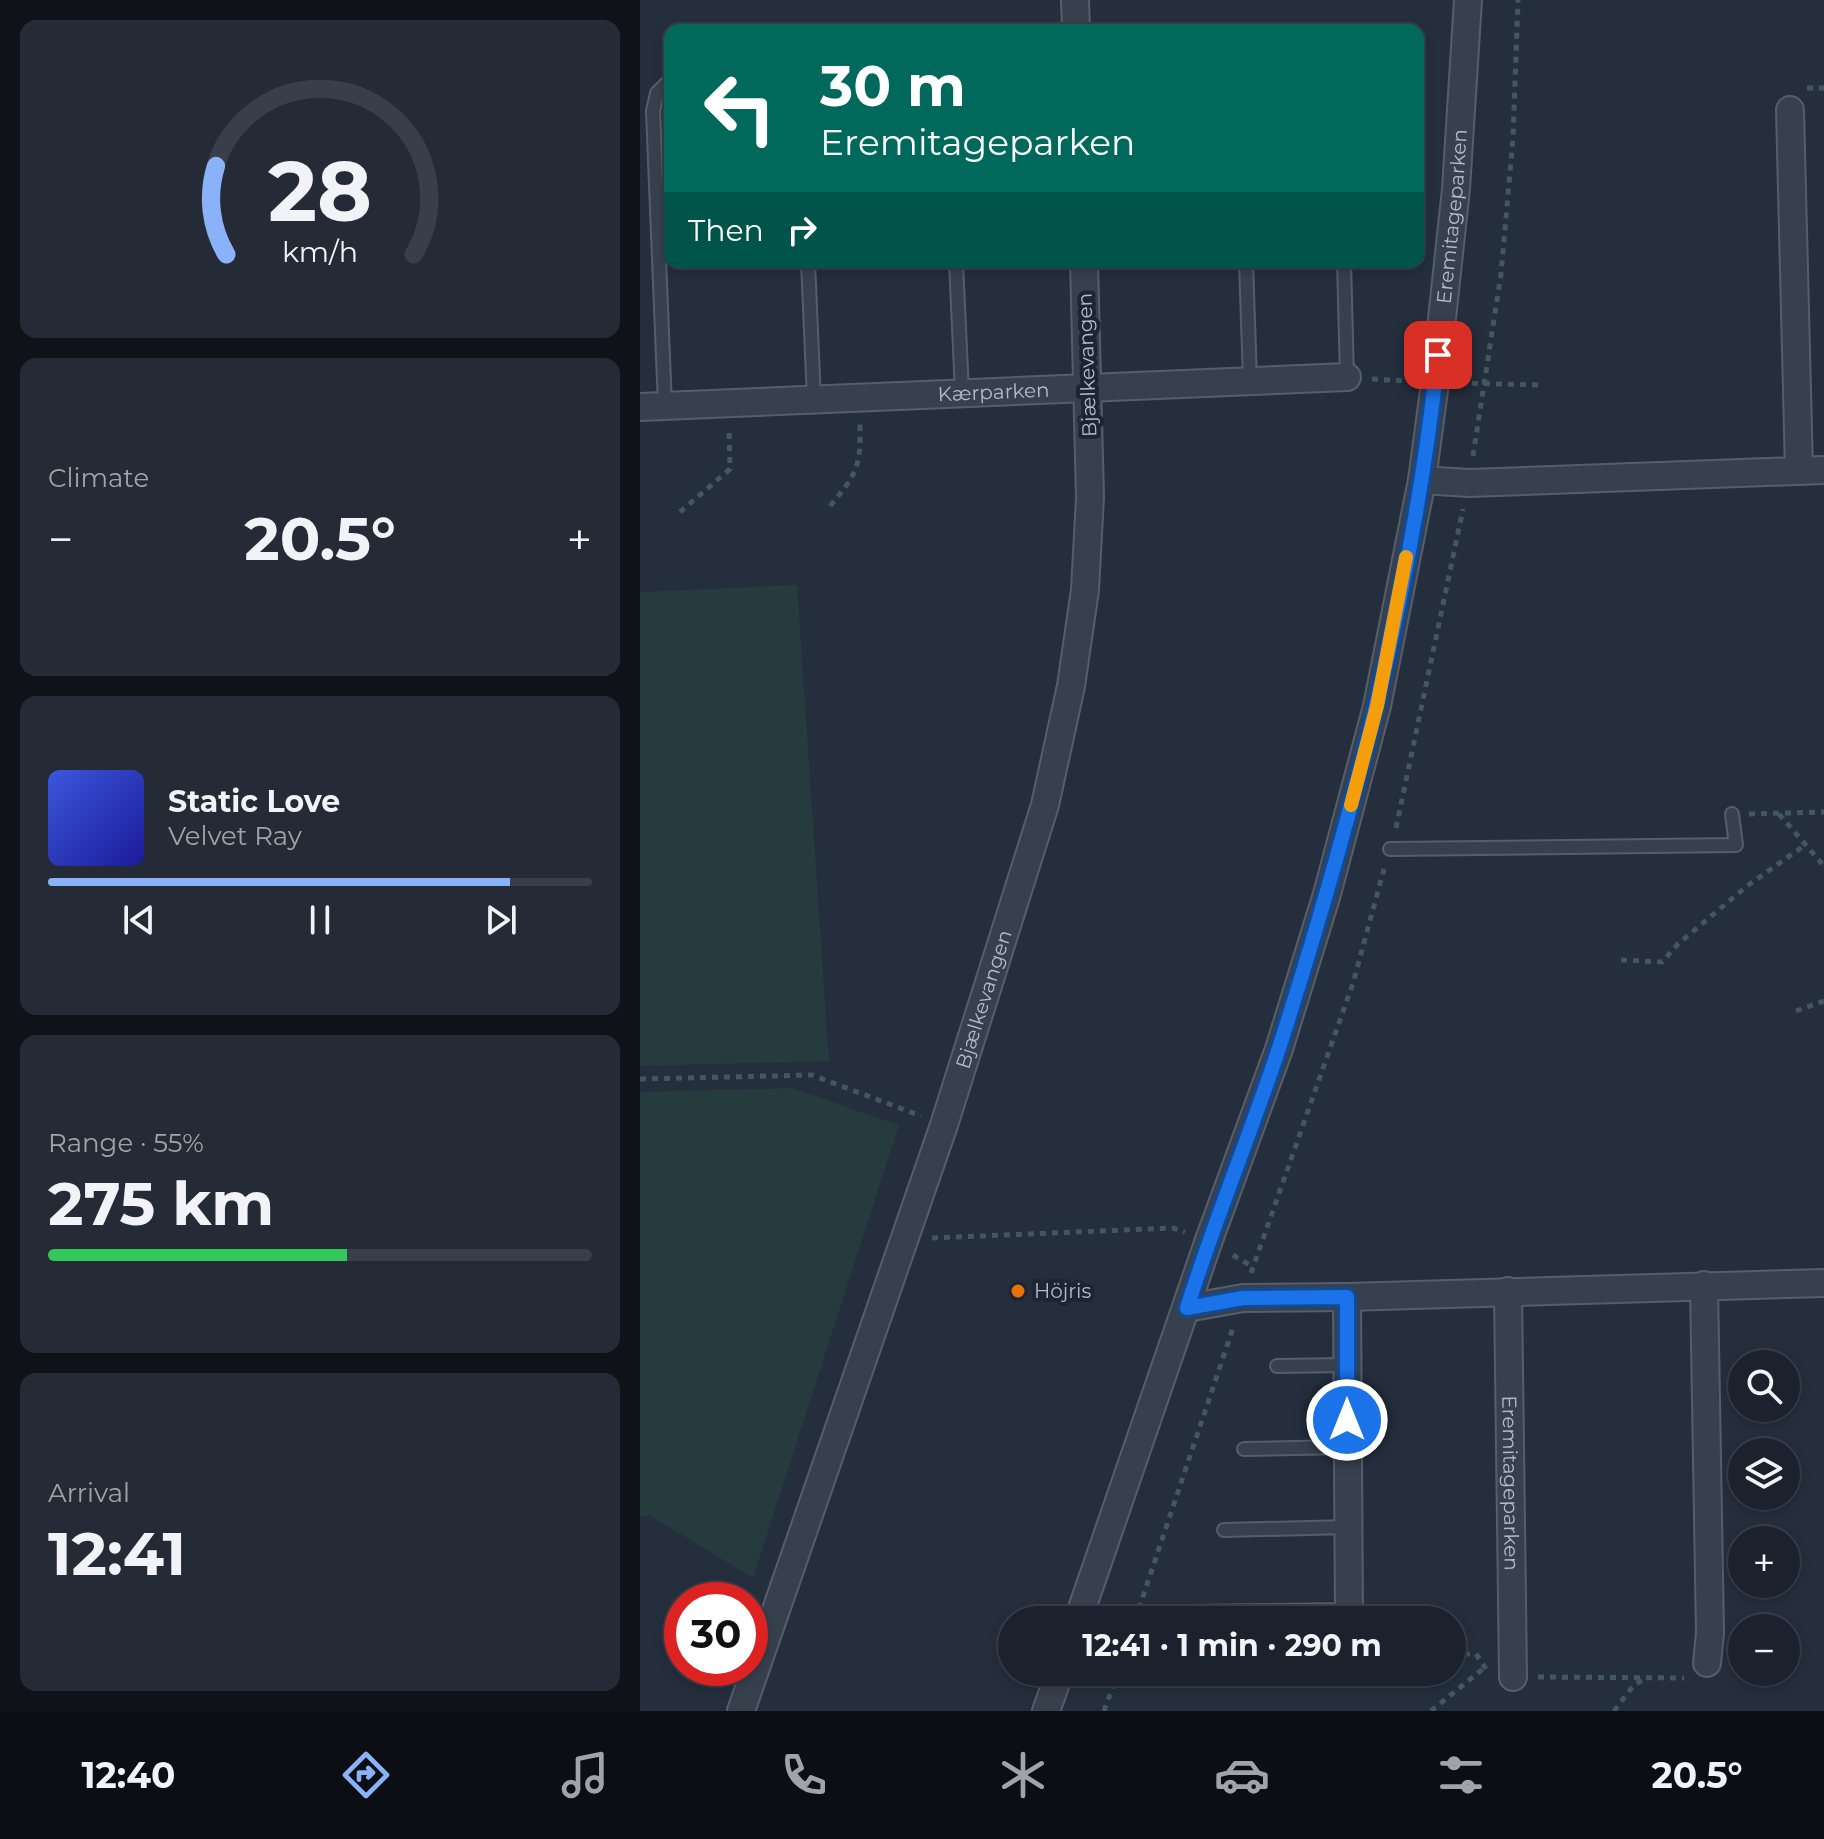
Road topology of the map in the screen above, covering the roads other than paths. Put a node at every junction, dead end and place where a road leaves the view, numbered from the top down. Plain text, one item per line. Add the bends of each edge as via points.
1 (1075, 0) edge
2 (1468, 0) edge
3 (1076, 24) edge
4 (664, 86) edge
5 (1790, 110) dead end
6 (808, 268) edge
7 (956, 268) edge
8 (1084, 268) edge
9 (1246, 268) edge
10 (1344, 268) edge
11 (1347, 377) joint
12 (1250, 381) junction
13 (1089, 389) junction
14 (962, 393) junction
15 (814, 400) junction
16 (652, 407) edge
17 (1812, 471) edge
18 (1422, 480) junction
19 (1732, 814) road end
20 (1390, 849) dead end
21 (1824, 1283) edge
22 (1704, 1285) junction
23 (1508, 1291) junction
24 (1347, 1297) junction
25 (1187, 1308) junction
26 (1347, 1365) junction
27 (1277, 1366) dead end
28 (1348, 1447) junction
29 (1244, 1449) dead end
30 (1348, 1527) junction
31 (1224, 1530) dead end
32 (1083, 1606) edge
33 (1349, 1606) edge
34 (1707, 1663) road end
35 (1513, 1677) road end
36 (1055, 1686) edge
37 (741, 1711) edge
38 (1046, 1711) edge

1 - 3 street
2 - 18 street, Eremitageparken via 1456,189
4 - 16 lane via 653,111
5 - 17 street
6 - 15 lane
7 - 14 lane
8 - 13 street, Bjælkevangen
9 - 12 lane
10 - 11 lane
11 - 12 street, Kærparken
12 - 13 street, Kærparken
13 - 14 street, Kærparken
13 - 37 street, Bjælkevangen via 1086,575 1071,686 1045,805 944,1125
14 - 15 street, Kærparken
15 - 16 street, Kærparken
17 - 18 street via 1469,483
18 - 25 street, Eremitageparken via 1377,706 1327,894 1279,1049
19 - 20 lane via 1736,845
21 - 22 street
22 - 23 street
22 - 34 street
23 - 24 street
23 - 35 street, Eremitageparken
24 - 25 street via 1243,1298
24 - 26 street
25 - 32 street, Eremitageparken
26 - 27 lane
26 - 28 street
28 - 29 lane
28 - 30 street
30 - 31 lane
30 - 33 street
36 - 38 street

